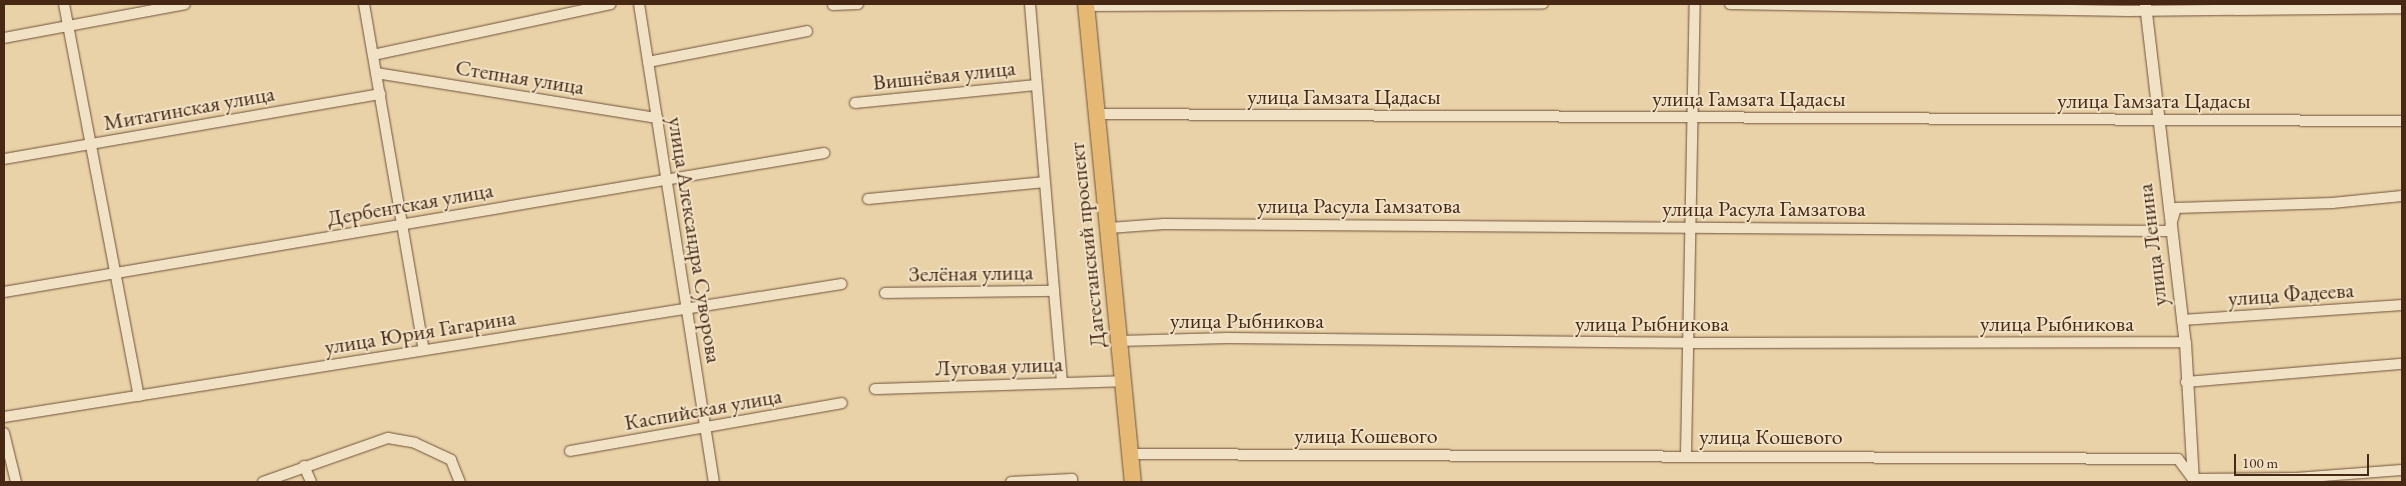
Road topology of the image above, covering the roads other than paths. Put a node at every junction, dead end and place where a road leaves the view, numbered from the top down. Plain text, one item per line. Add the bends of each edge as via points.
1 (64, 4) edge
2 (185, 4) edge
3 (364, 4) edge
4 (611, 4) edge
5 (639, 4) edge
6 (858, 4) edge
7 (1030, 4) edge
8 (1543, 4) edge
9 (1694, 4) edge
10 (1730, 4) edge
11 (833, 5) dead end
12 (1086, 5) edge
13 (2145, 6) edge
14 (2402, 8) edge
15 (69, 28) junction
16 (807, 31) dead end
17 (4, 38) edge
18 (373, 55) junction
19 (648, 62) junction
20 (376, 73) junction
21 (1036, 85) junction
22 (380, 94) junction
23 (855, 103) dead end
24 (1096, 114) junction
25 (1692, 117) junction
26 (657, 118) junction
27 (2159, 120) junction
28 (2402, 121) edge
29 (91, 144) junction
30 (824, 153) dead end
31 (4, 160) edge
32 (667, 180) junction
33 (1043, 182) junction
34 (2402, 196) edge
35 (868, 200) dead end
36 (402, 224) junction
37 (1109, 228) junction
38 (1690, 228) junction
39 (2169, 231) junction
40 (116, 273) junction
41 (842, 284) dead end
42 (1054, 291) junction
43 (4, 292) edge
44 (885, 293) dead end
45 (2402, 304) edge
46 (687, 308) junction
47 (2182, 320) junction
48 (1120, 342) junction
49 (2185, 342) junction
50 (1688, 343) junction
51 (424, 350) junction
52 (2402, 364) edge
53 (1124, 381) junction
54 (2186, 382) junction
55 (1062, 383) junction
56 (875, 390) dead end
57 (139, 396) junction
58 (842, 403) dead end
59 (4, 417) edge
60 (706, 427) junction
61 (4, 433) edge
62 (570, 451) dead end
63 (1130, 454) junction
64 (1686, 455) junction
65 (304, 466) junction
66 (2402, 470) edge
67 (1037, 481) edge
68 (2193, 481) edge
69 (16, 482) edge
70 (263, 482) edge
71 (311, 482) edge
72 (460, 482) edge
73 (714, 482) edge
74 (1011, 482) edge
75 (1072, 482) edge
76 (1133, 482) edge

1 - 15 street
2 - 15 street
3 - 18 street
4 - 18 street
5 - 19 street, улица Александра Суворова
6 - 11 street
7 - 21 street
8 - 12 street
9 - 25 street
10 - 13 street
12 - 24 highway, Дагестанский проспект
13 - 14 street
13 - 27 street, улица Ленина
15 - 17 street
15 - 29 street
16 - 19 street
18 - 20 street
19 - 26 street, улица Александра Суворова
20 - 22 street
20 - 26 street, Степная улица
21 - 23 street, Вишнёвая улица
21 - 33 street
22 - 29 street, Митагинская улица
22 - 36 street
24 - 25 street, улица Гамзата Цадасы
24 - 37 highway, Дагестанский проспект
25 - 27 street, улица Гамзата Цадасы
25 - 38 street
26 - 32 street, улица Александра Суворова
27 - 28 street, улица Гамзата Цадасы
27 - 39 street, улица Ленина
29 - 31 street, Митагинская улица
29 - 40 street
30 - 32 street, Дербентская улица
32 - 36 street, Дербентская улица
32 - 46 street, улица Александра Суворова
33 - 35 street
33 - 42 street
34 - 39 street via 2332,203 2176,208
36 - 40 street, Дербентская улица
36 - 51 street
37 - 38 street, улица Расула Гамзатова via 1164,224
37 - 48 highway, Дагестанский проспект
38 - 39 street, улица Расула Гамзатова
38 - 50 street
39 - 47 street, улица Ленина
40 - 43 street, Дербентская улица
40 - 57 street
41 - 46 street, улица Юрия Гагарина
42 - 44 street, Зелёная улица
42 - 55 street, Зелёная улица
45 - 47 street, улица Фадеева
46 - 51 street, улица Юрия Гагарина
46 - 60 street, улица Александра Суворова
47 - 49 street, улица Ленина
48 - 50 street, улица Рыбникова via 1228,338
48 - 53 highway, Дагестанский проспект
49 - 50 street, улица Рыбникова
49 - 54 street, улица Ленина
50 - 64 street
51 - 57 street, улица Юрия Гагарина
52 - 54 street
53 - 55 street, Луговая улица
53 - 63 highway, Дагестанский проспект
54 - 68 street, улица Ленина
55 - 56 street, Луговая улица
57 - 59 street, улица Юрия Гагарина
58 - 60 street, Каспийская улица
60 - 62 street, Каспийская улица
60 - 73 street, улица Александра Суворова
61 - 69 street
63 - 64 street, улица Кошевого
63 - 76 highway, Дагестанский проспект
64 - 68 street, улица Кошевого via 2178,459
65 - 70 street
65 - 71 street
65 - 72 street via 388,438 415,443 451,460
66 - 68 street
67 - 74 street
67 - 75 street

